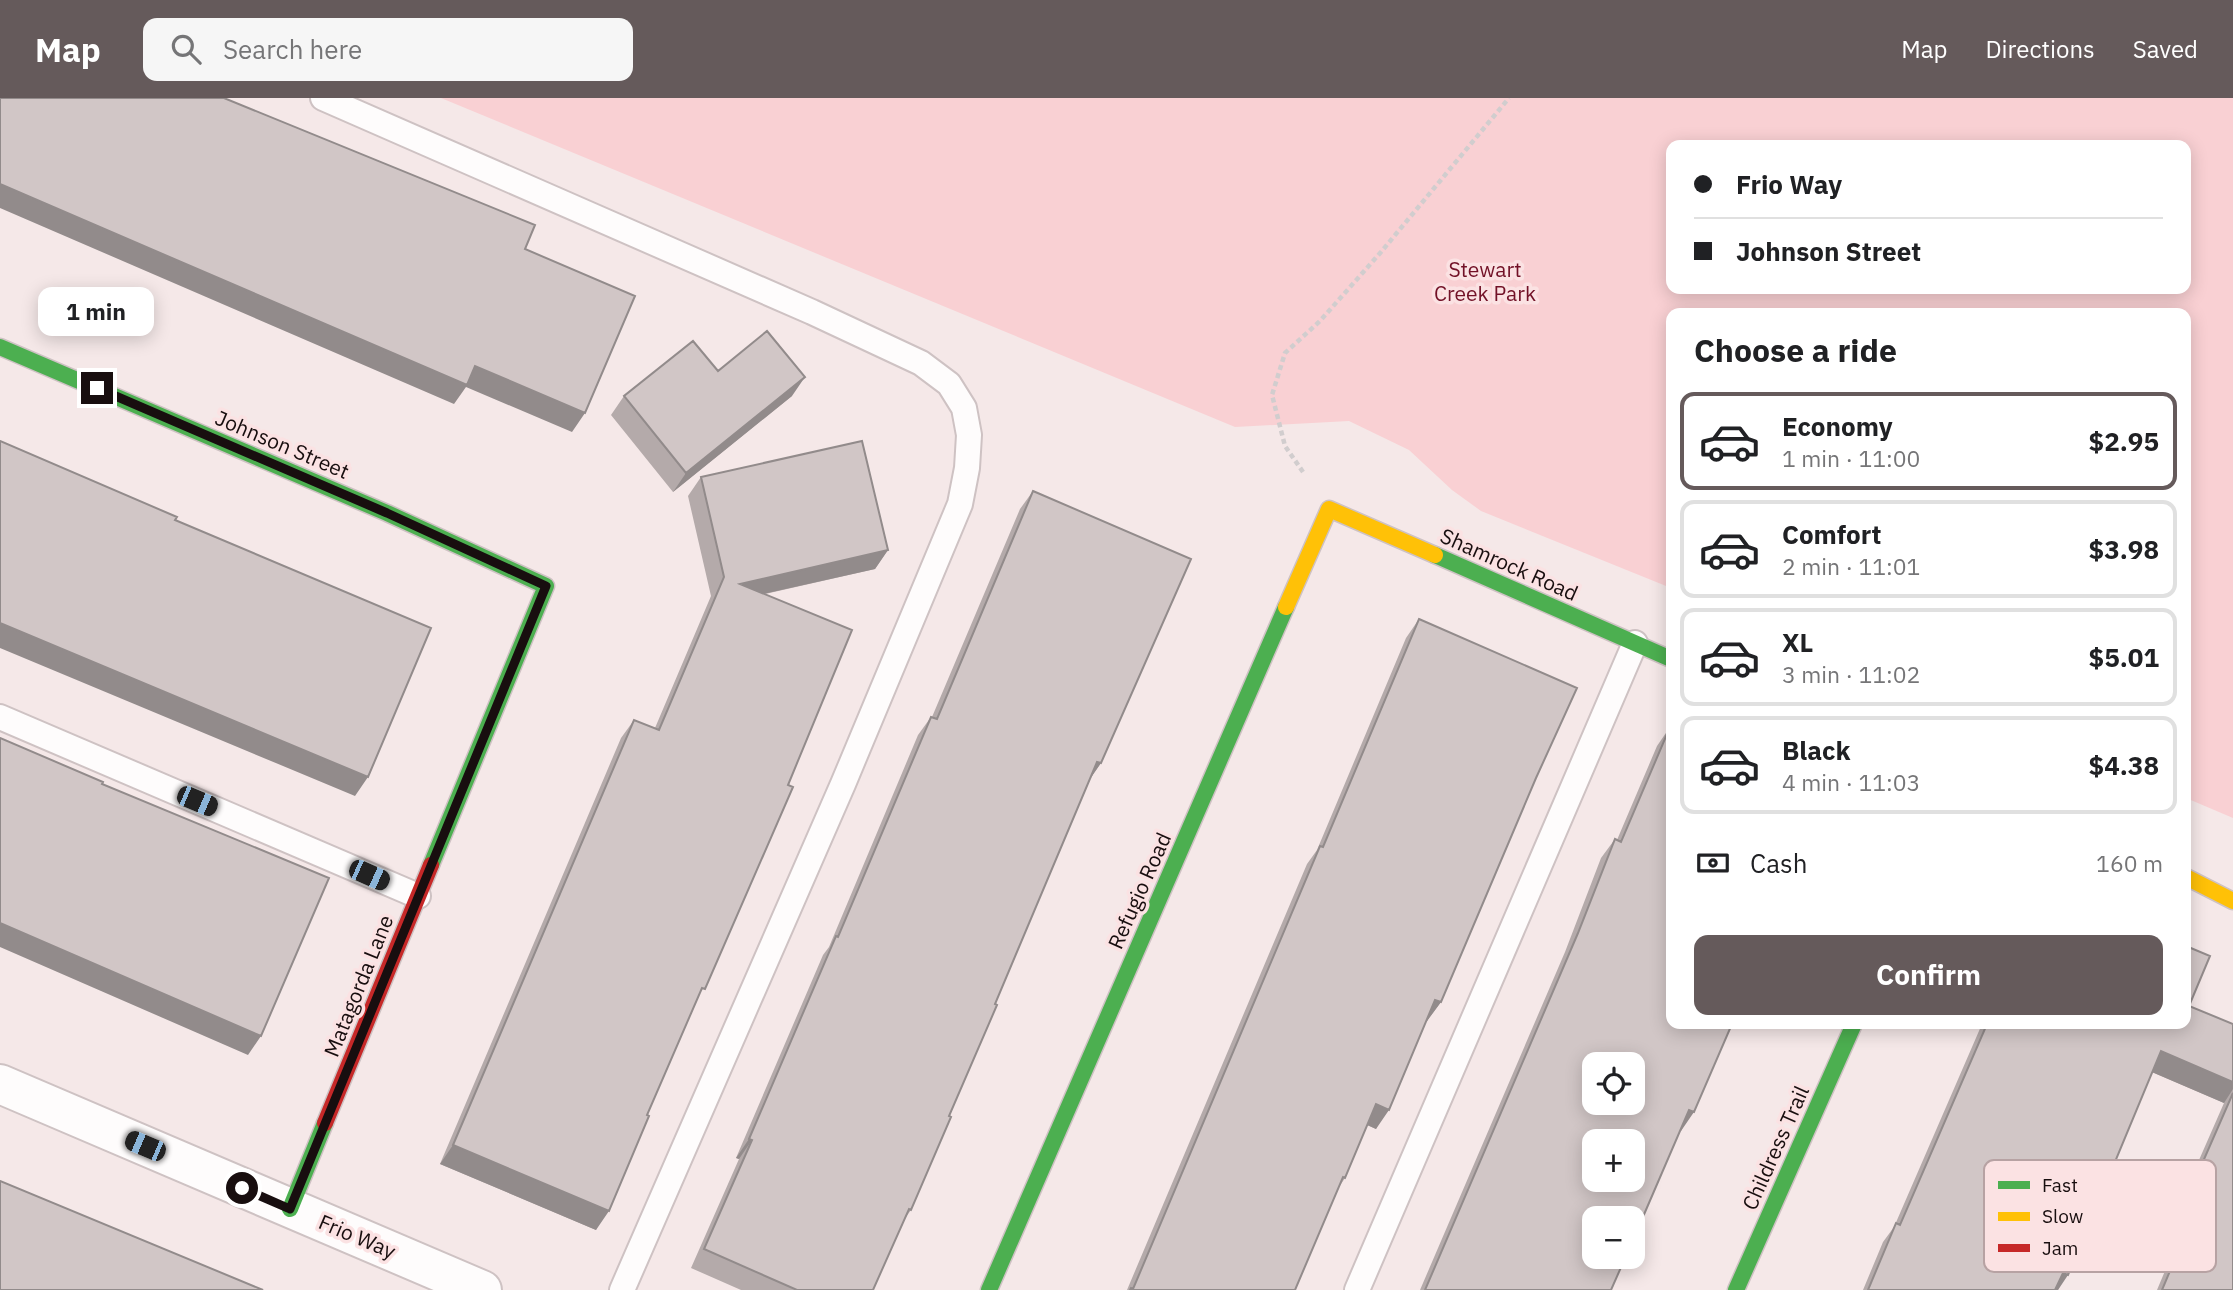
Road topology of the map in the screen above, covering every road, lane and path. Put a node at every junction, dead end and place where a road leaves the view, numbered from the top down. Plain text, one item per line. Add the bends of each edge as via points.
1 (323, 98) edge
2 (1509, 98) edge
3 (0, 347) edge
4 (1329, 509) junction
5 (546, 586) joint
6 (1635, 643) junction
7 (1666, 657) edge
8 (0, 717) edge
9 (2191, 880) edge
10 (418, 896) junction
11 (2233, 901) edge
12 (1852, 1029) edge
13 (0, 1084) edge
14 (290, 1209) junction
15 (482, 1290) edge
16 (622, 1290) edge
17 (989, 1290) edge
18 (1357, 1290) edge
19 (1736, 1290) edge

1 - 16 lane via 921,363 949,384 964,408 969,435 960,504
2 - 4 path via 1373,262 1321,321 1285,353 1272,395 1285,446
3 - 5 street, Johnson Street
4 - 6 street, Shamrock Road
4 - 17 street, Refugio Road
5 - 10 street, Matagorda Lane
6 - 7 street, Shamrock Road
6 - 18 lane
8 - 10 lane
9 - 11 street
10 - 14 street, Matagorda Lane
12 - 19 street, Childress Trail
13 - 14 street, Frio Way
14 - 15 street, Frio Way

